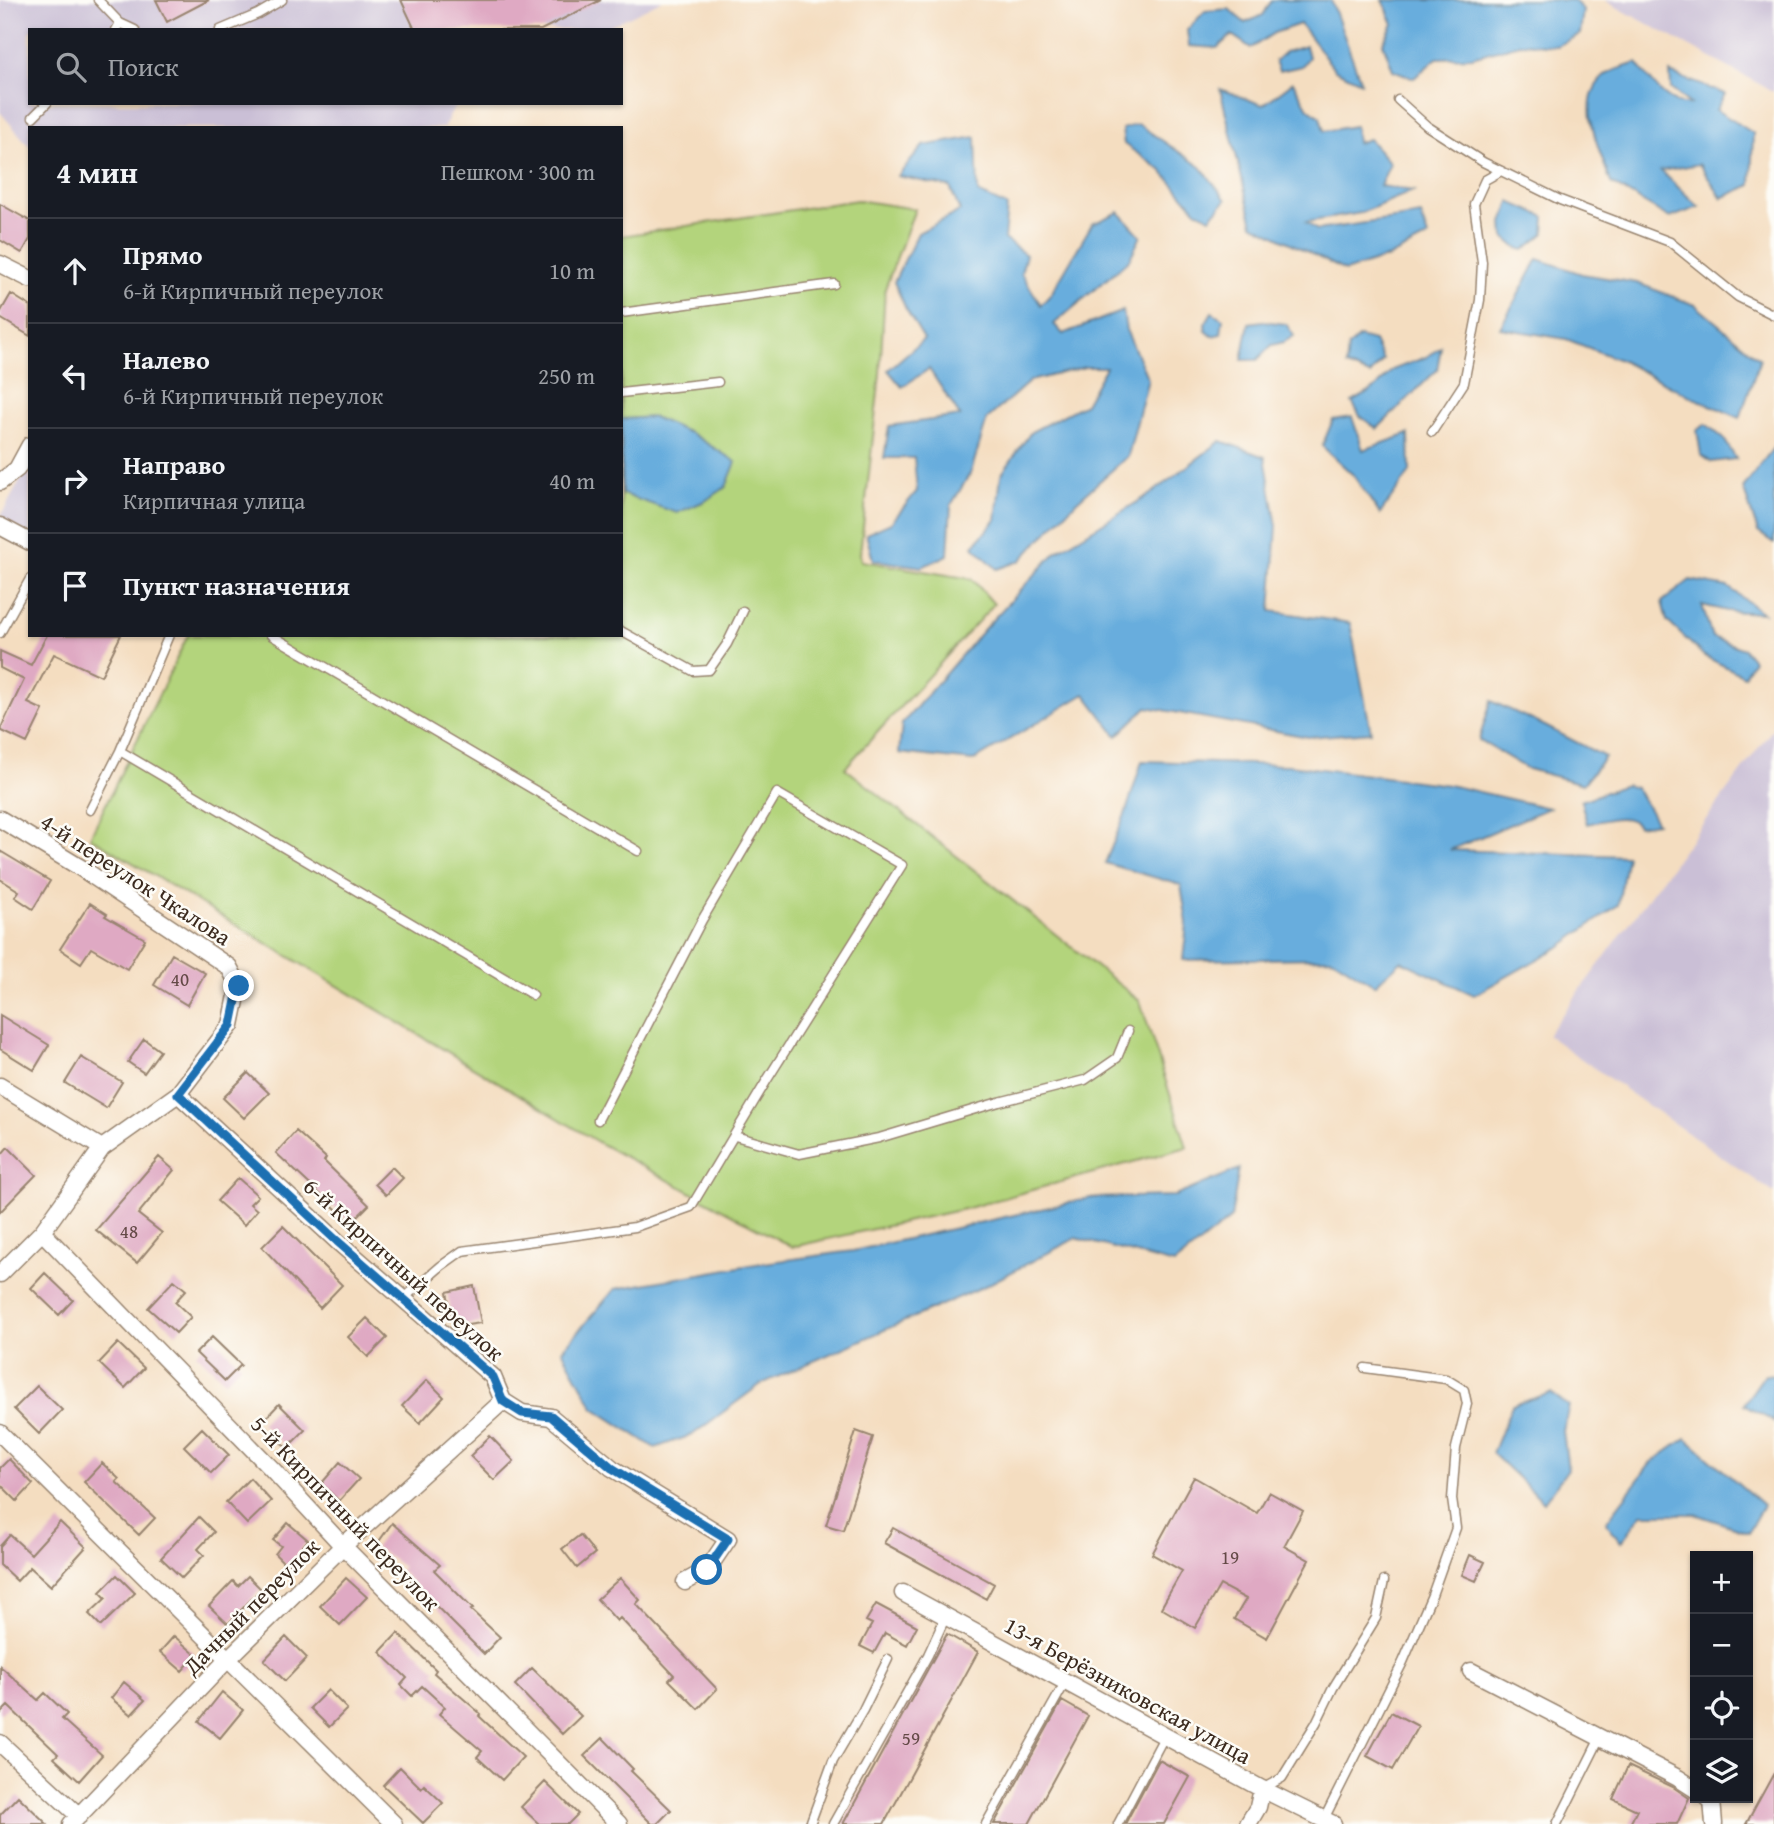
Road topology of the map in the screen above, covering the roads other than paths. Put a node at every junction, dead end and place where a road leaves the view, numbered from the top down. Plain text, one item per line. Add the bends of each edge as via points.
1 (98, 0) edge
2 (282, 0) edge
3 (118, 27) edge
4 (225, 28) edge
5 (1398, 100) dead end
6 (45, 105) edge
7 (33, 117) dead end
8 (1501, 171) junction
9 (0, 264) edge
10 (28, 278) edge
11 (834, 284) dead end
12 (623, 313) edge
13 (1774, 315) edge
14 (718, 382) dead end
15 (623, 393) edge
16 (1432, 432) dead end
17 (28, 449) edge
18 (0, 482) edge
19 (0, 526) edge
20 (28, 541) edge
21 (28, 583) edge
22 (743, 611) dead end
23 (623, 632) edge
24 (0, 633) edge
25 (168, 637) edge
26 (274, 637) edge
27 (120, 751) junction
28 (90, 810) dead end
29 (0, 819) edge
30 (638, 851) dead end
31 (533, 995) dead end
32 (1128, 1031) dead end
33 (0, 1086) edge
34 (178, 1094) junction
35 (597, 1119) dead end
36 (735, 1136) junction
37 (102, 1149) junction
38 (42, 1233) junction
39 (0, 1275) edge
40 (403, 1299) junction
41 (1365, 1368) dead end
42 (503, 1401) junction
43 (0, 1433) edge
44 (343, 1546) junction
45 (1384, 1581) dead end
46 (685, 1582) dead end
47 (904, 1593) dead end
48 (946, 1616) junction
49 (888, 1659) dead end
50 (227, 1660) junction
51 (1471, 1671) dead end
52 (1066, 1681) junction
53 (1165, 1735) junction
54 (1600, 1738) junction
55 (0, 1743) edge
56 (1690, 1786) edge
57 (1262, 1789) junction
58 (1712, 1803) edge
59 (75, 1820) edge
60 (1328, 1822) edge
61 (394, 1824) edge
62 (619, 1824) edge
63 (810, 1824) edge
64 (833, 1824) edge
65 (986, 1824) edge
66 (1118, 1824) edge
67 (1248, 1824) edge
68 (1557, 1824) edge
69 (1714, 1824) edge

1 - 3 lane
2 - 4 lane
5 - 8 lane via 1427,126
6 - 7 lane
8 - 13 lane via 1560,200 1670,242 1738,297
8 - 16 lane via 1485,180 1474,204 1482,262 1480,300 1464,383
9 - 10 street
11 - 12 lane
14 - 15 lane
17 - 18 street via 17,469
19 - 20 street
21 - 24 lane
22 - 23 lane via 709,670 692,671
25 - 27 lane
26 - 30 lane
27 - 28 lane
27 - 31 lane
29 - 34 street, 4-й переулок Чкалова via 229,967 239,986 231,1025
32 - 36 lane via 1116,1058 1085,1080 878,1138 799,1154
33 - 37 street
34 - 37 street
34 - 40 street, 6-й Кирпичный переулок
35 - 36 lane via 702,920 777,793 902,865
36 - 40 lane via 691,1207 635,1227 462,1251
37 - 38 street
38 - 39 street
38 - 44 street, 5-й Кирпичный переулок
40 - 42 street, 6-й Кирпичный переулок via 493,1377
41 - 60 lane via 1446,1379 1464,1390 1467,1404 1456,1448 1452,1499 1456,1528 1403,1662
42 - 44 street, Дачный переулок
42 - 46 street via 522,1413 551,1416 612,1468 728,1539 707,1570
43 - 50 street
44 - 50 street, Дачный переулок
44 - 62 street, 5-й Кирпичный переулок
45 - 57 lane via 1376,1618 1316,1723 1282,1778
47 - 48 street, 13-я Берёзниковская улица
48 - 52 street, 13-я Берёзниковская улица
48 - 64 lane
49 - 63 lane via 833,1761
50 - 59 street, Дачный переулок
50 - 61 street
51 - 54 street
52 - 53 street, 13-я Берёзниковская улица
52 - 65 lane
53 - 57 street, 13-я Берёзниковская улица
53 - 66 lane
54 - 56 street
54 - 68 lane
55 - 59 street
57 - 60 street, 13-я Берёзниковская улица
57 - 67 street
58 - 69 street

